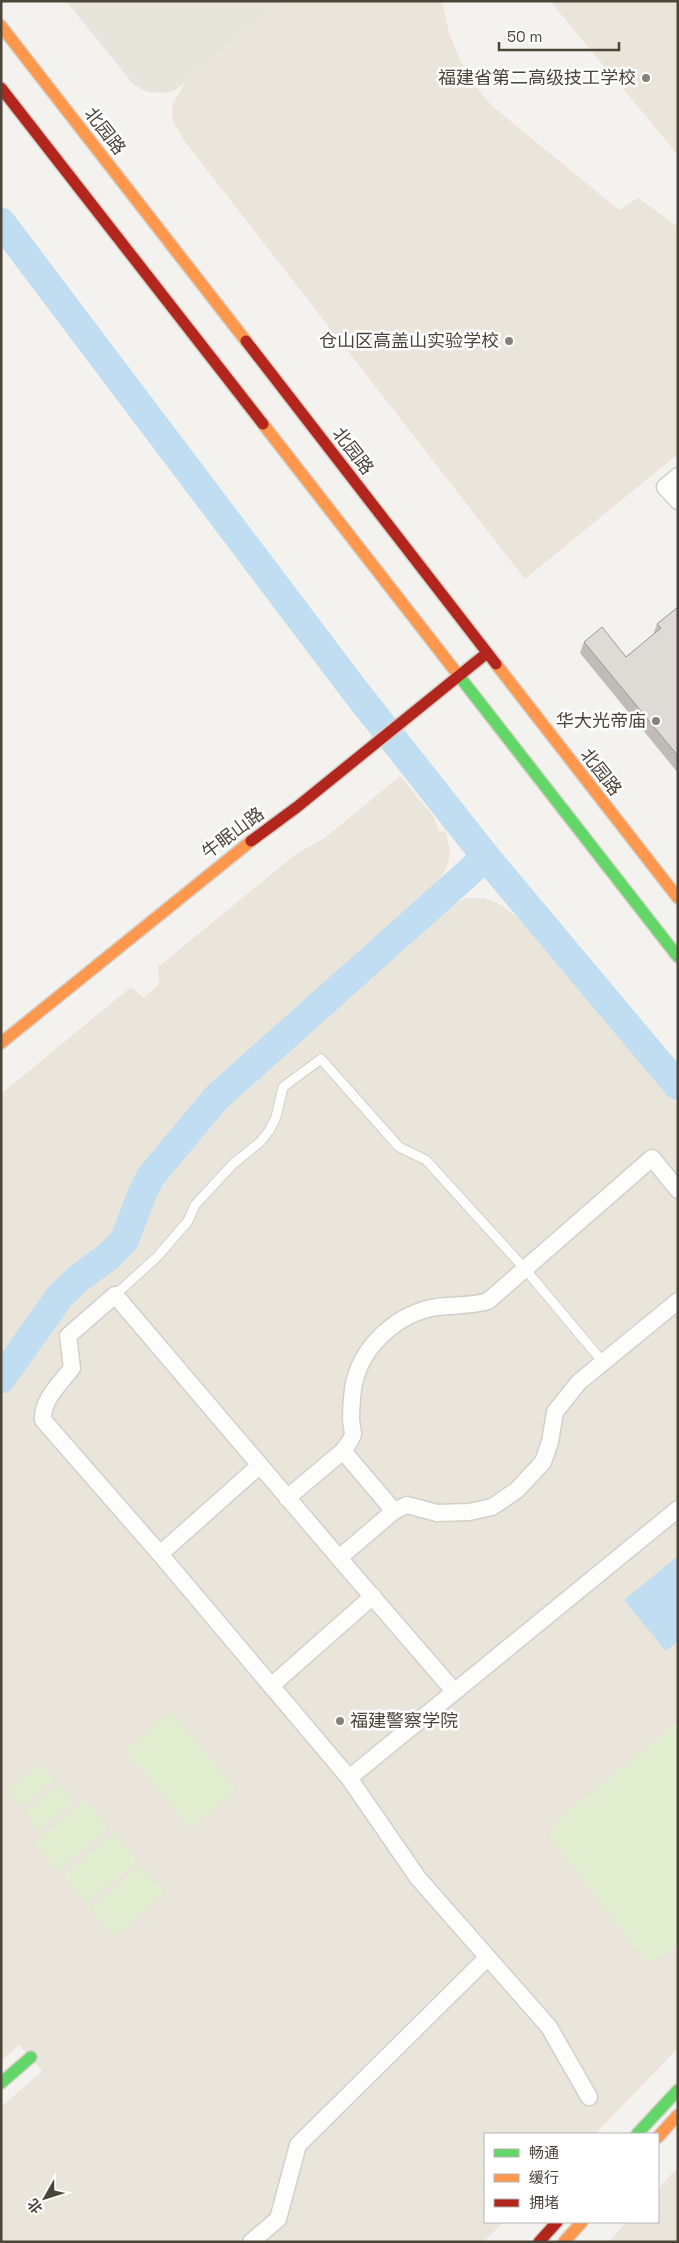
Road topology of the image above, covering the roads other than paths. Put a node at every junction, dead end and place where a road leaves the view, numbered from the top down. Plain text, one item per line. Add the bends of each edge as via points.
1 (1, 26) edge
2 (1, 88) edge
3 (678, 476) edge
4 (678, 501) edge
5 (487, 653) junction
6 (459, 676) junction
7 (678, 898) edge
8 (678, 957) edge
9 (1, 1043) edge
10 (678, 1190) edge
11 (525, 1269) junction
12 (115, 1295) junction
13 (678, 1301) edge
14 (603, 1362) junction
15 (343, 1451) junction
16 (259, 1466) junction
17 (287, 1498) junction
18 (678, 1509) edge
19 (394, 1511) junction
20 (160, 1554) junction
21 (339, 1558) junction
22 (372, 1596) junction
23 (271, 1686) junction
24 (454, 1691) junction
25 (349, 1778) junction
26 (487, 1958) junction
27 (31, 2057) dead end
28 (1, 2083) edge
29 (678, 2090) edge
30 (589, 2097) dead end
31 (678, 2115) edge
32 (638, 2133) edge
33 (659, 2136) edge
34 (556, 2223) edge
35 (581, 2223) edge
36 (251, 2242) edge
37 (539, 2242) edge
38 (564, 2242) edge

1 - 5 main road, 北园路 via 430,586
2 - 6 main road via 408,602
3 - 4 street via 665,487
5 - 6 main road, 牛眠山路
5 - 7 main road, 北园路 via 534,722
6 - 8 main road via 513,738
6 - 9 main road, 牛眠山路 via 297,807 229,857
10 - 11 street via 652,1158
11 - 12 lane via 426,1160 399,1147 321,1059 282,1087 276,1117 269,1131 195,1205 188,1221 157,1257
11 - 14 lane
11 - 15 street via 488,1301 430,1308 407,1318 376,1339 356,1376 351,1418 353,1436
12 - 16 street
12 - 20 street via 68,1336 72,1368 46,1402 43,1420
13 - 14 street
14 - 19 street via 578,1382 558,1407 543,1462 517,1490 482,1510 438,1513 407,1506
15 - 17 street
15 - 19 street
16 - 17 street
16 - 20 street
17 - 21 street
18 - 24 street
19 - 21 street
20 - 23 street
21 - 22 street
22 - 23 street
22 - 24 street
23 - 25 street
24 - 25 street
25 - 26 street via 418,1878
26 - 30 street via 549,2027
26 - 36 street via 298,2145 278,2219
27 - 28 main road
29 - 32 main road
31 - 33 main road
34 - 37 main road
35 - 38 main road

